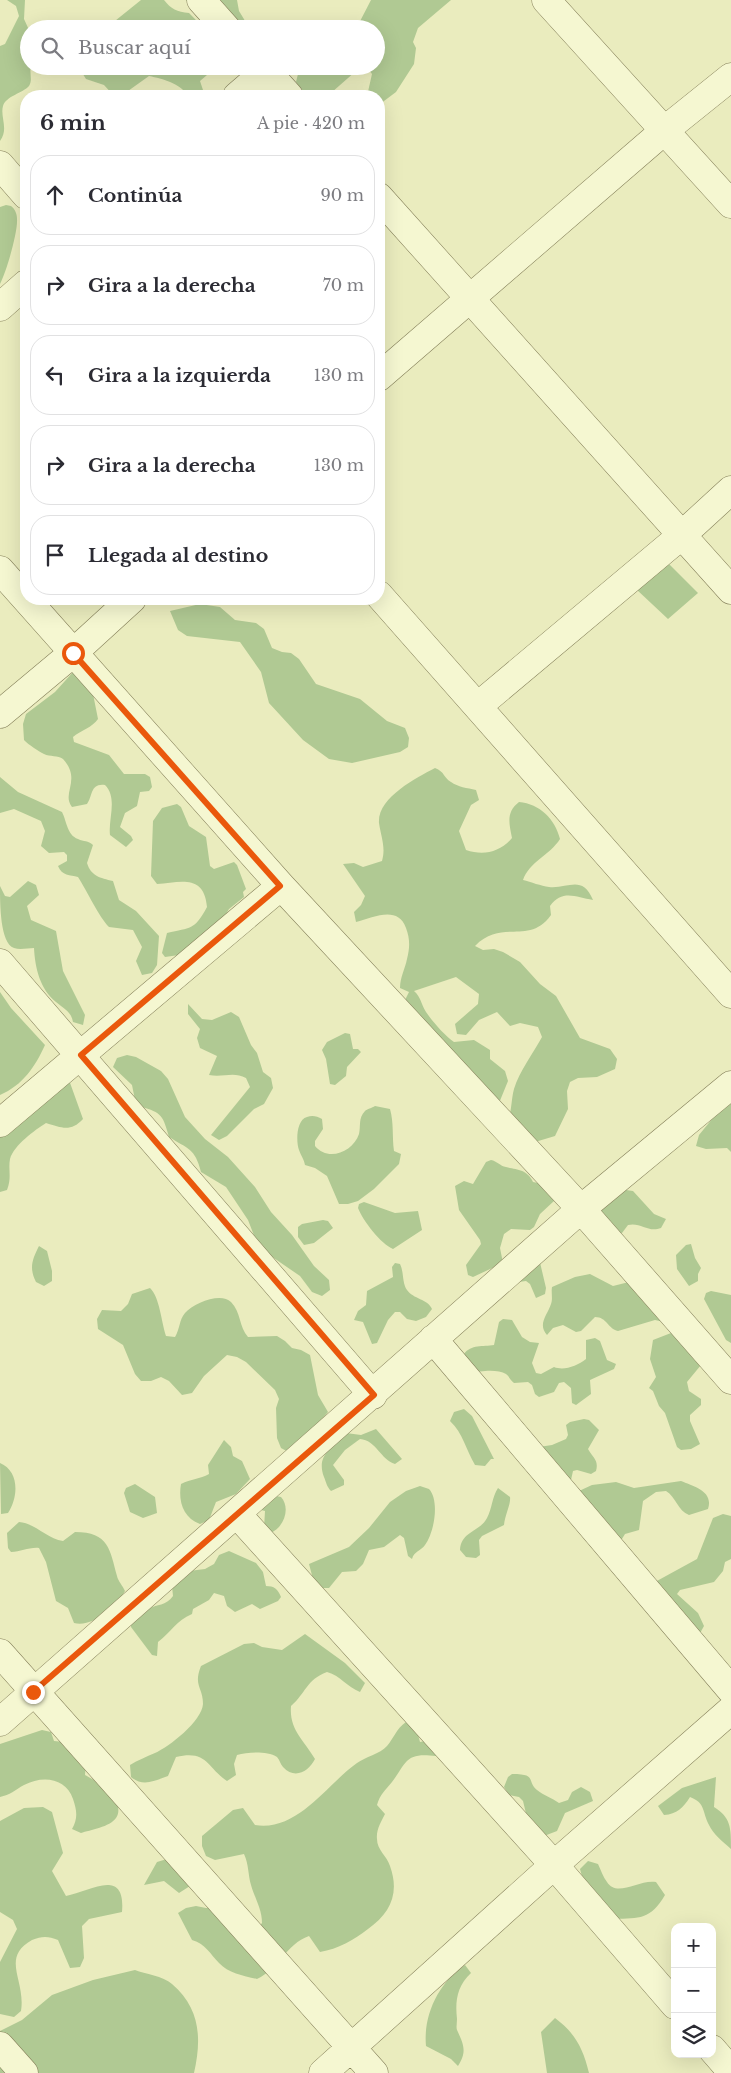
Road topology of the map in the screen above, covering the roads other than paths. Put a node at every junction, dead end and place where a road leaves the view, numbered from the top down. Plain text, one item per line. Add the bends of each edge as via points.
1 (201, 0) edge
2 (546, 0) edge
3 (220, 20) edge
4 (258, 75) edge
5 (270, 75) edge
6 (731, 77) edge
7 (244, 90) edge
8 (283, 90) edge
9 (665, 130) junction
10 (0, 165) edge
11 (20, 188) edge
12 (385, 204) edge
13 (731, 204) edge
14 (20, 289) edge
15 (469, 298) junction
16 (0, 307) edge
17 (385, 372) edge
18 (731, 490) edge
19 (682, 535) junction
20 (0, 570) edge
21 (731, 590) edge
22 (20, 593) edge
23 (385, 602) edge
24 (31, 605) edge
25 (125, 605) edge
26 (73, 653) junction
27 (478, 706) junction
28 (0, 714) edge
29 (280, 886) junction
30 (0, 963) edge
31 (731, 994) edge
32 (81, 1055) junction
33 (731, 1085) edge
34 (0, 1124) edge
35 (581, 1209) junction
36 (433, 1339) junction
37 (731, 1380) edge
38 (374, 1395) junction
39 (237, 1514) junction
40 (0, 1653) edge
41 (731, 1690) edge
42 (33, 1692) junction
43 (731, 1710) edge
44 (0, 1722) edge
45 (554, 1865) junction
46 (671, 2001) edge
47 (0, 2046) edge
48 (351, 2048) junction
49 (716, 2054) edge
50 (731, 2071) edge
51 (24, 2073) edge
52 (323, 2073) edge
53 (374, 2073) edge

1 - 3 street
2 - 9 street
4 - 7 street
5 - 8 street
6 - 9 street
9 - 13 street
9 - 15 street
10 - 11 street
12 - 15 street
14 - 16 street
15 - 17 street
15 - 19 street
18 - 19 street
19 - 21 street
19 - 27 street
20 - 22 street
23 - 27 street
24 - 26 street
25 - 26 street
26 - 28 street
26 - 29 street
27 - 31 street
29 - 32 street
29 - 35 street
30 - 32 street
32 - 34 street
32 - 38 street
33 - 35 street
35 - 36 street
35 - 37 street
36 - 38 street
36 - 41 street
38 - 39 street
39 - 42 street
39 - 45 street
40 - 42 street
42 - 44 street
42 - 48 street
43 - 45 street
45 - 46 street
45 - 48 street
47 - 51 street
48 - 52 street
48 - 53 street
49 - 50 street

